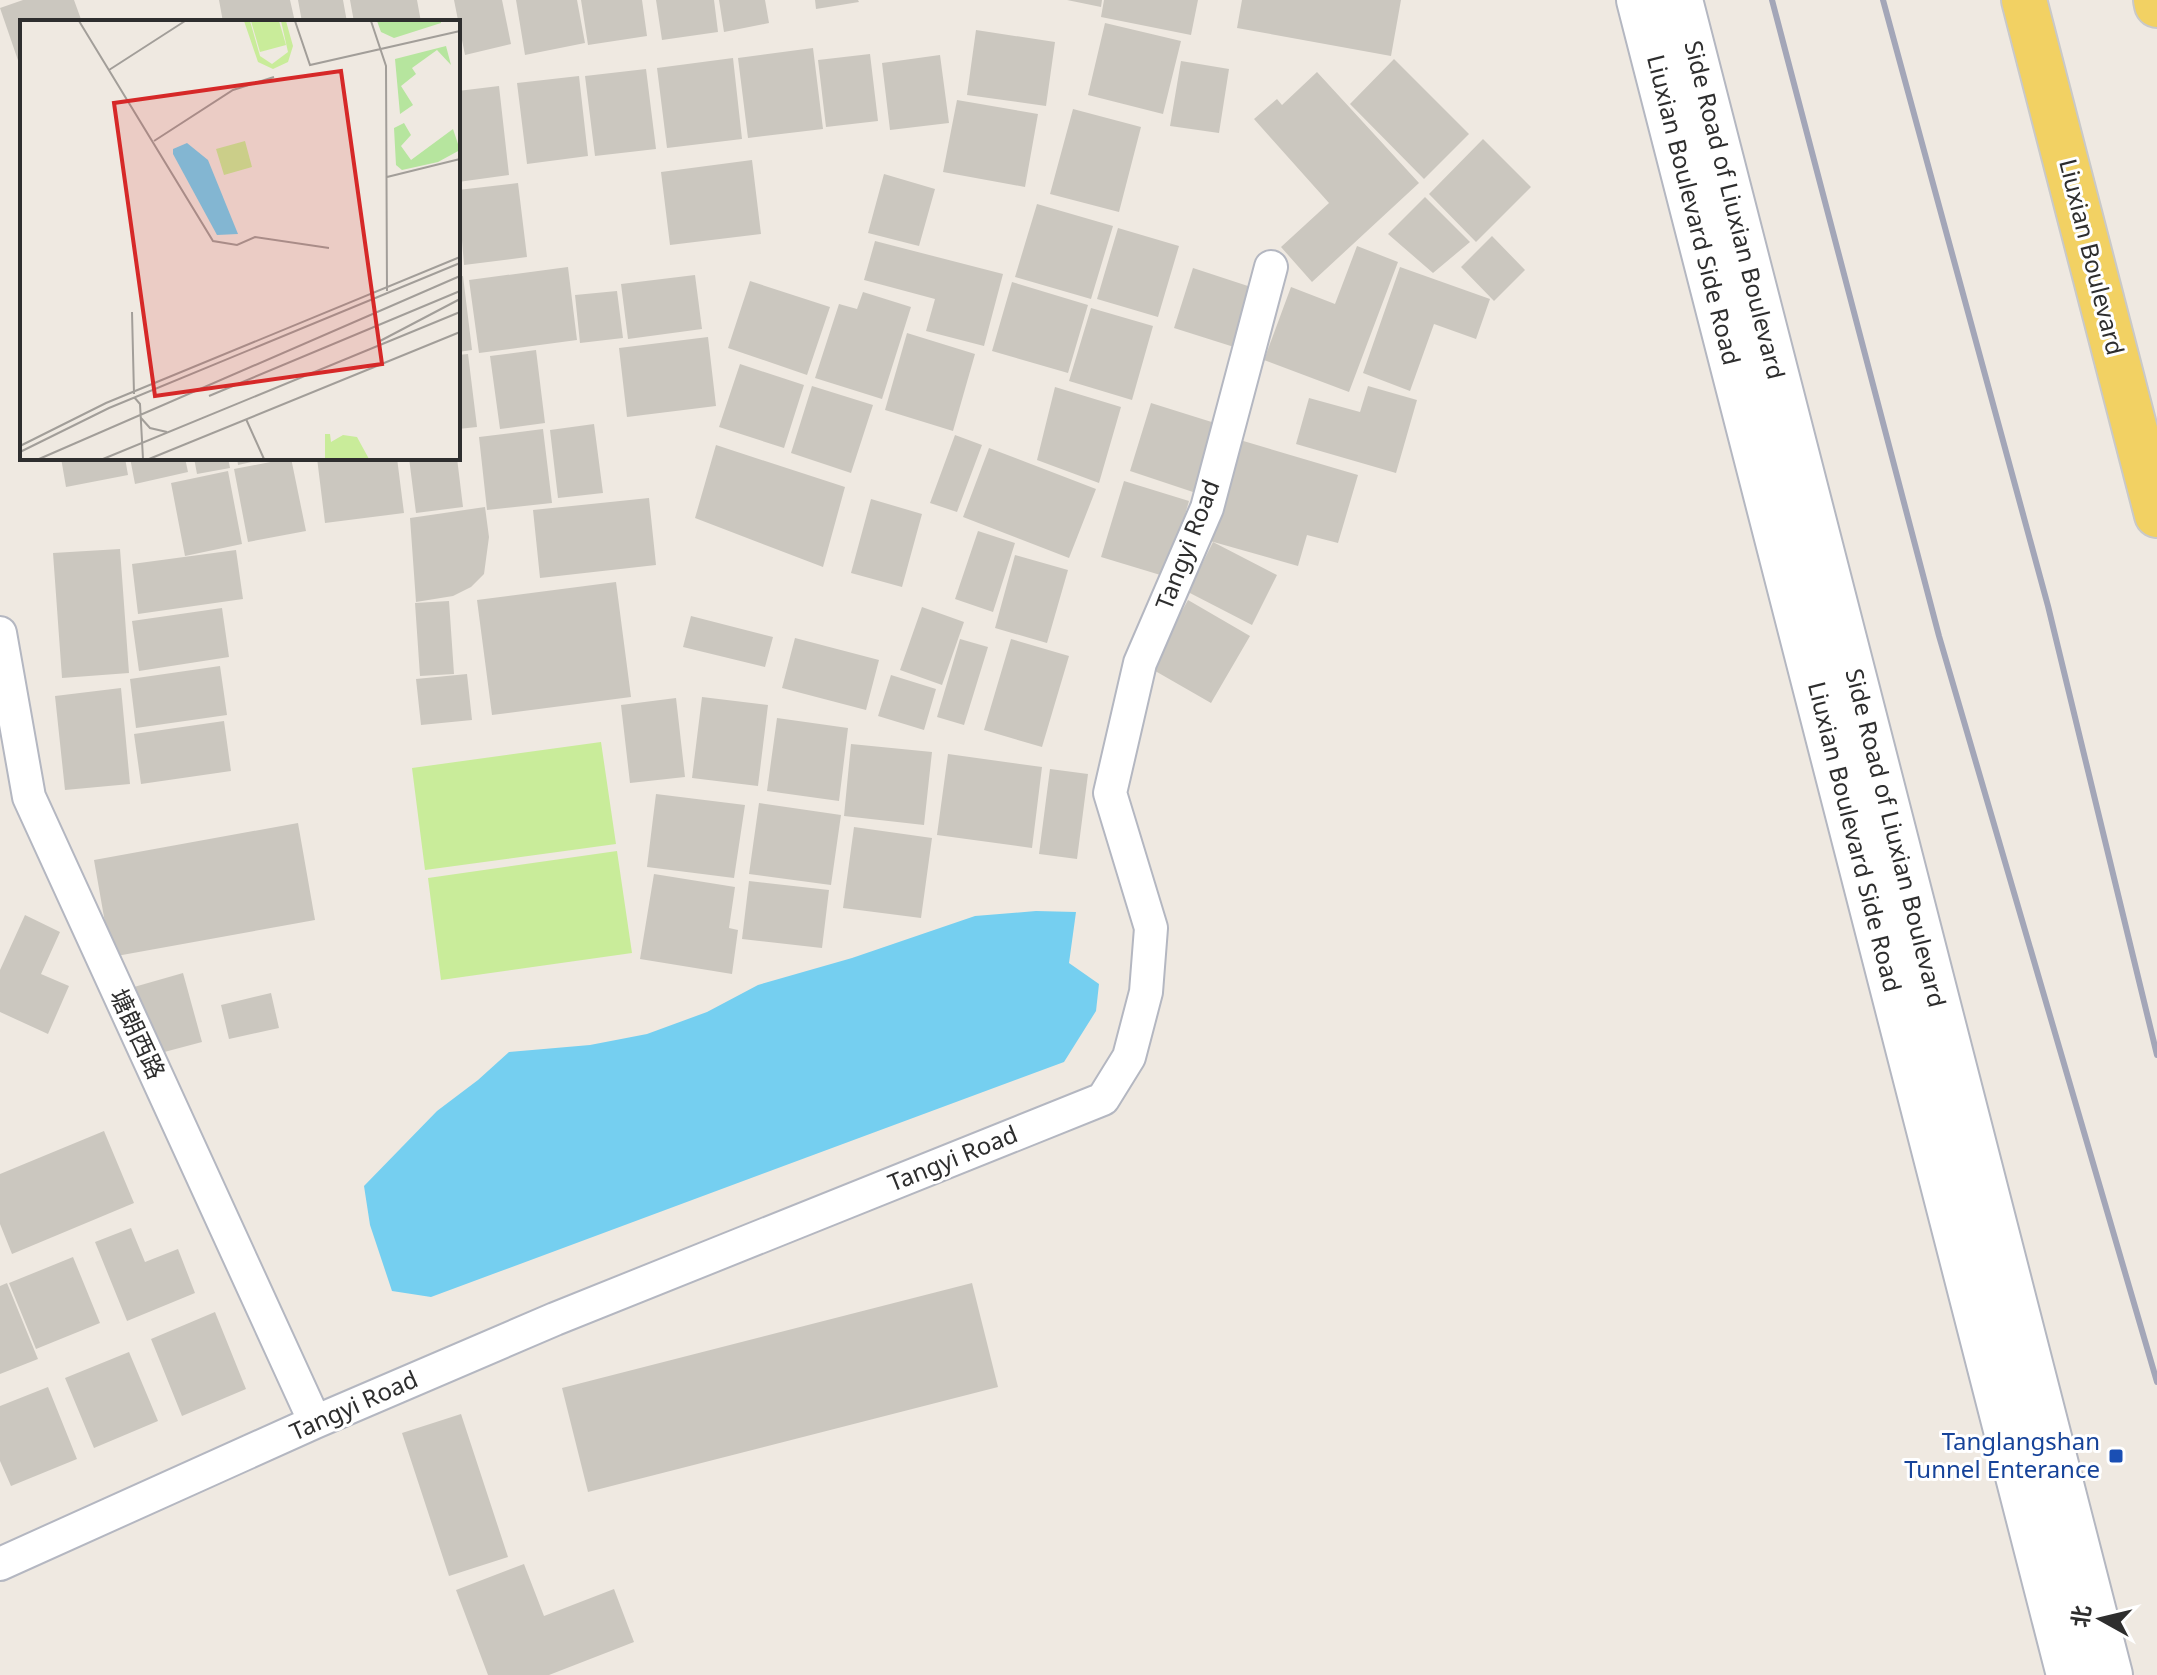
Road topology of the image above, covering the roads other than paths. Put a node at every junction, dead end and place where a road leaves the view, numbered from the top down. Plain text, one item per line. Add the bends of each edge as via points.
1 (1639, 0) edge
2 (1680, 0) edge
3 (1996, 0) edge
4 (2024, 0) edge
5 (1271, 267) dead end
6 (2095, 275) junction
7 (2157, 515) edge
8 (0, 633) edge
9 (315, 1422) junction
10 (0, 1564) edge
11 (2069, 1675) edge
12 (2110, 1675) edge

1 - 11 main road, Liuxian Boulevard Side Road
2 - 12 main road, Side Road of Liuxian Boulevard
3 - 6 main road
4 - 6 main road, Liuxian Boulevard
5 - 9 street, Tangyi Road via 1207,508 1140,663 1110,793 1151,928 1146,992 1129,1057 1103,1099 569,1313
6 - 7 main road, Liuxian Boulevard
8 - 9 street, 塘朗西路 via 29,797
9 - 10 street, Tangyi Road

